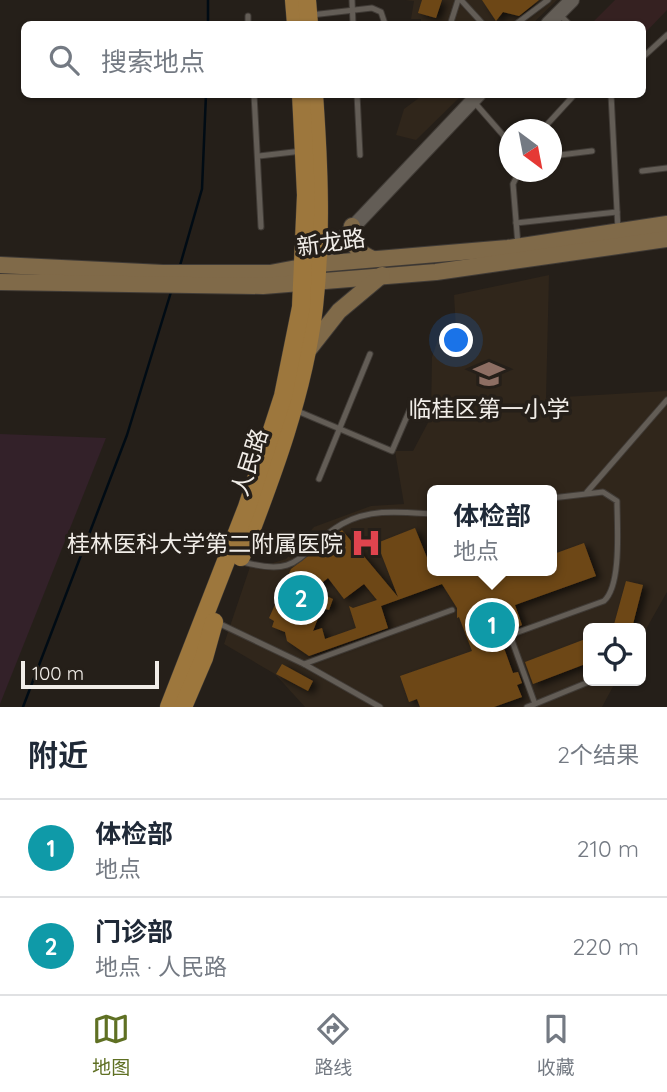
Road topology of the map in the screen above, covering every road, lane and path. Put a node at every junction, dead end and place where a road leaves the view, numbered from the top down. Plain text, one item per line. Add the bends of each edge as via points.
1 (294, 0) edge
2 (352, 0) edge
3 (460, 0) edge
4 (548, 0) edge
5 (572, 0) edge
6 (352, 9) junction
7 (248, 16) dead end
8 (305, 16) edge
9 (248, 21) edge
10 (353, 21) edge
11 (384, 21) edge
12 (451, 21) edge
13 (480, 21) edge
14 (520, 21) edge
15 (559, 21) edge
16 (667, 35) edge
17 (646, 54) edge
18 (254, 98) edge
19 (301, 98) edge
20 (314, 98) edge
21 (357, 98) edge
22 (475, 98) edge
23 (477, 98) edge
24 (571, 98) edge
25 (611, 98) edge
26 (552, 119) edge
27 (499, 129) edge
28 (305, 151) junction
29 (592, 151) dead end
30 (360, 155) dead end
31 (562, 155) edge
32 (259, 156) junction
33 (667, 168) edge
34 (642, 171) dead end
35 (514, 182) edge
36 (617, 212) junction
37 (516, 223) junction
38 (667, 224) edge
39 (352, 226) junction
40 (261, 227) dead end
41 (618, 239) junction
42 (667, 239) edge
43 (519, 254) junction
44 (373, 259) junction
45 (0, 265) edge
46 (309, 274) junction
47 (383, 275) junction
48 (161, 280) junction
49 (0, 282) edge
50 (370, 354) dead end
51 (304, 355) junction
52 (414, 400) dead end
53 (667, 400) edge
54 (286, 407) junction
55 (340, 428) junction
56 (319, 479) dead end
57 (587, 492) junction
58 (557, 497) edge
59 (427, 514) edge
60 (234, 559) junction
61 (452, 610) dead end
62 (209, 619) junction
63 (304, 664) junction
64 (583, 684) edge
65 (535, 704) junction
66 (169, 707) edge
67 (183, 707) edge
68 (380, 707) edge
69 (527, 707) edge

1 - 8 main road
2 - 6 lane
3 - 12 lane
3 - 13 lane
4 - 14 lane
5 - 15 street
6 - 8 lane
6 - 10 lane
6 - 11 lane via 378,9
7 - 9 lane
16 - 17 lane
18 - 32 lane
19 - 28 main road
20 - 46 main road via 318,144
21 - 30 lane
22 - 39 street
23 - 27 lane
24 - 26 lane
25 - 36 lane
28 - 32 lane
28 - 46 main road
29 - 31 lane
32 - 40 lane
33 - 34 lane
35 - 37 lane
36 - 37 lane
36 - 41 lane
37 - 43 lane
38 - 41 main road, 新龙路
39 - 44 main road via 353,244
39 - 46 street
41 - 42 main road, 新龙路
41 - 43 main road, 新龙路
43 - 44 main road, 新龙路
43 - 47 main road, 新龙路
44 - 46 main road, 新龙路
45 - 48 main road, 新龙路
46 - 47 main road, 新龙路
46 - 48 main road, 新龙路
46 - 51 main road, 人民路
46 - 54 main road, 人民路
47 - 51 main road via 340,312
48 - 49 main road, 新龙路
50 - 55 lane
51 - 54 main road, 人民路
52 - 55 lane via 392,451
53 - 57 lane
54 - 55 lane
54 - 60 main road, 人民路
55 - 56 lane
57 - 58 lane
57 - 65 lane via 603,492 617,501 616,570 604,601 510,635
59 - 60 lane via 376,513 354,519 300,559 281,567 269,569
60 - 62 main road, 人民路
61 - 63 lane
62 - 63 lane
62 - 66 main road, 人民路
62 - 67 main road, 人民路 via 204,658
63 - 68 lane
64 - 65 lane
65 - 69 lane

